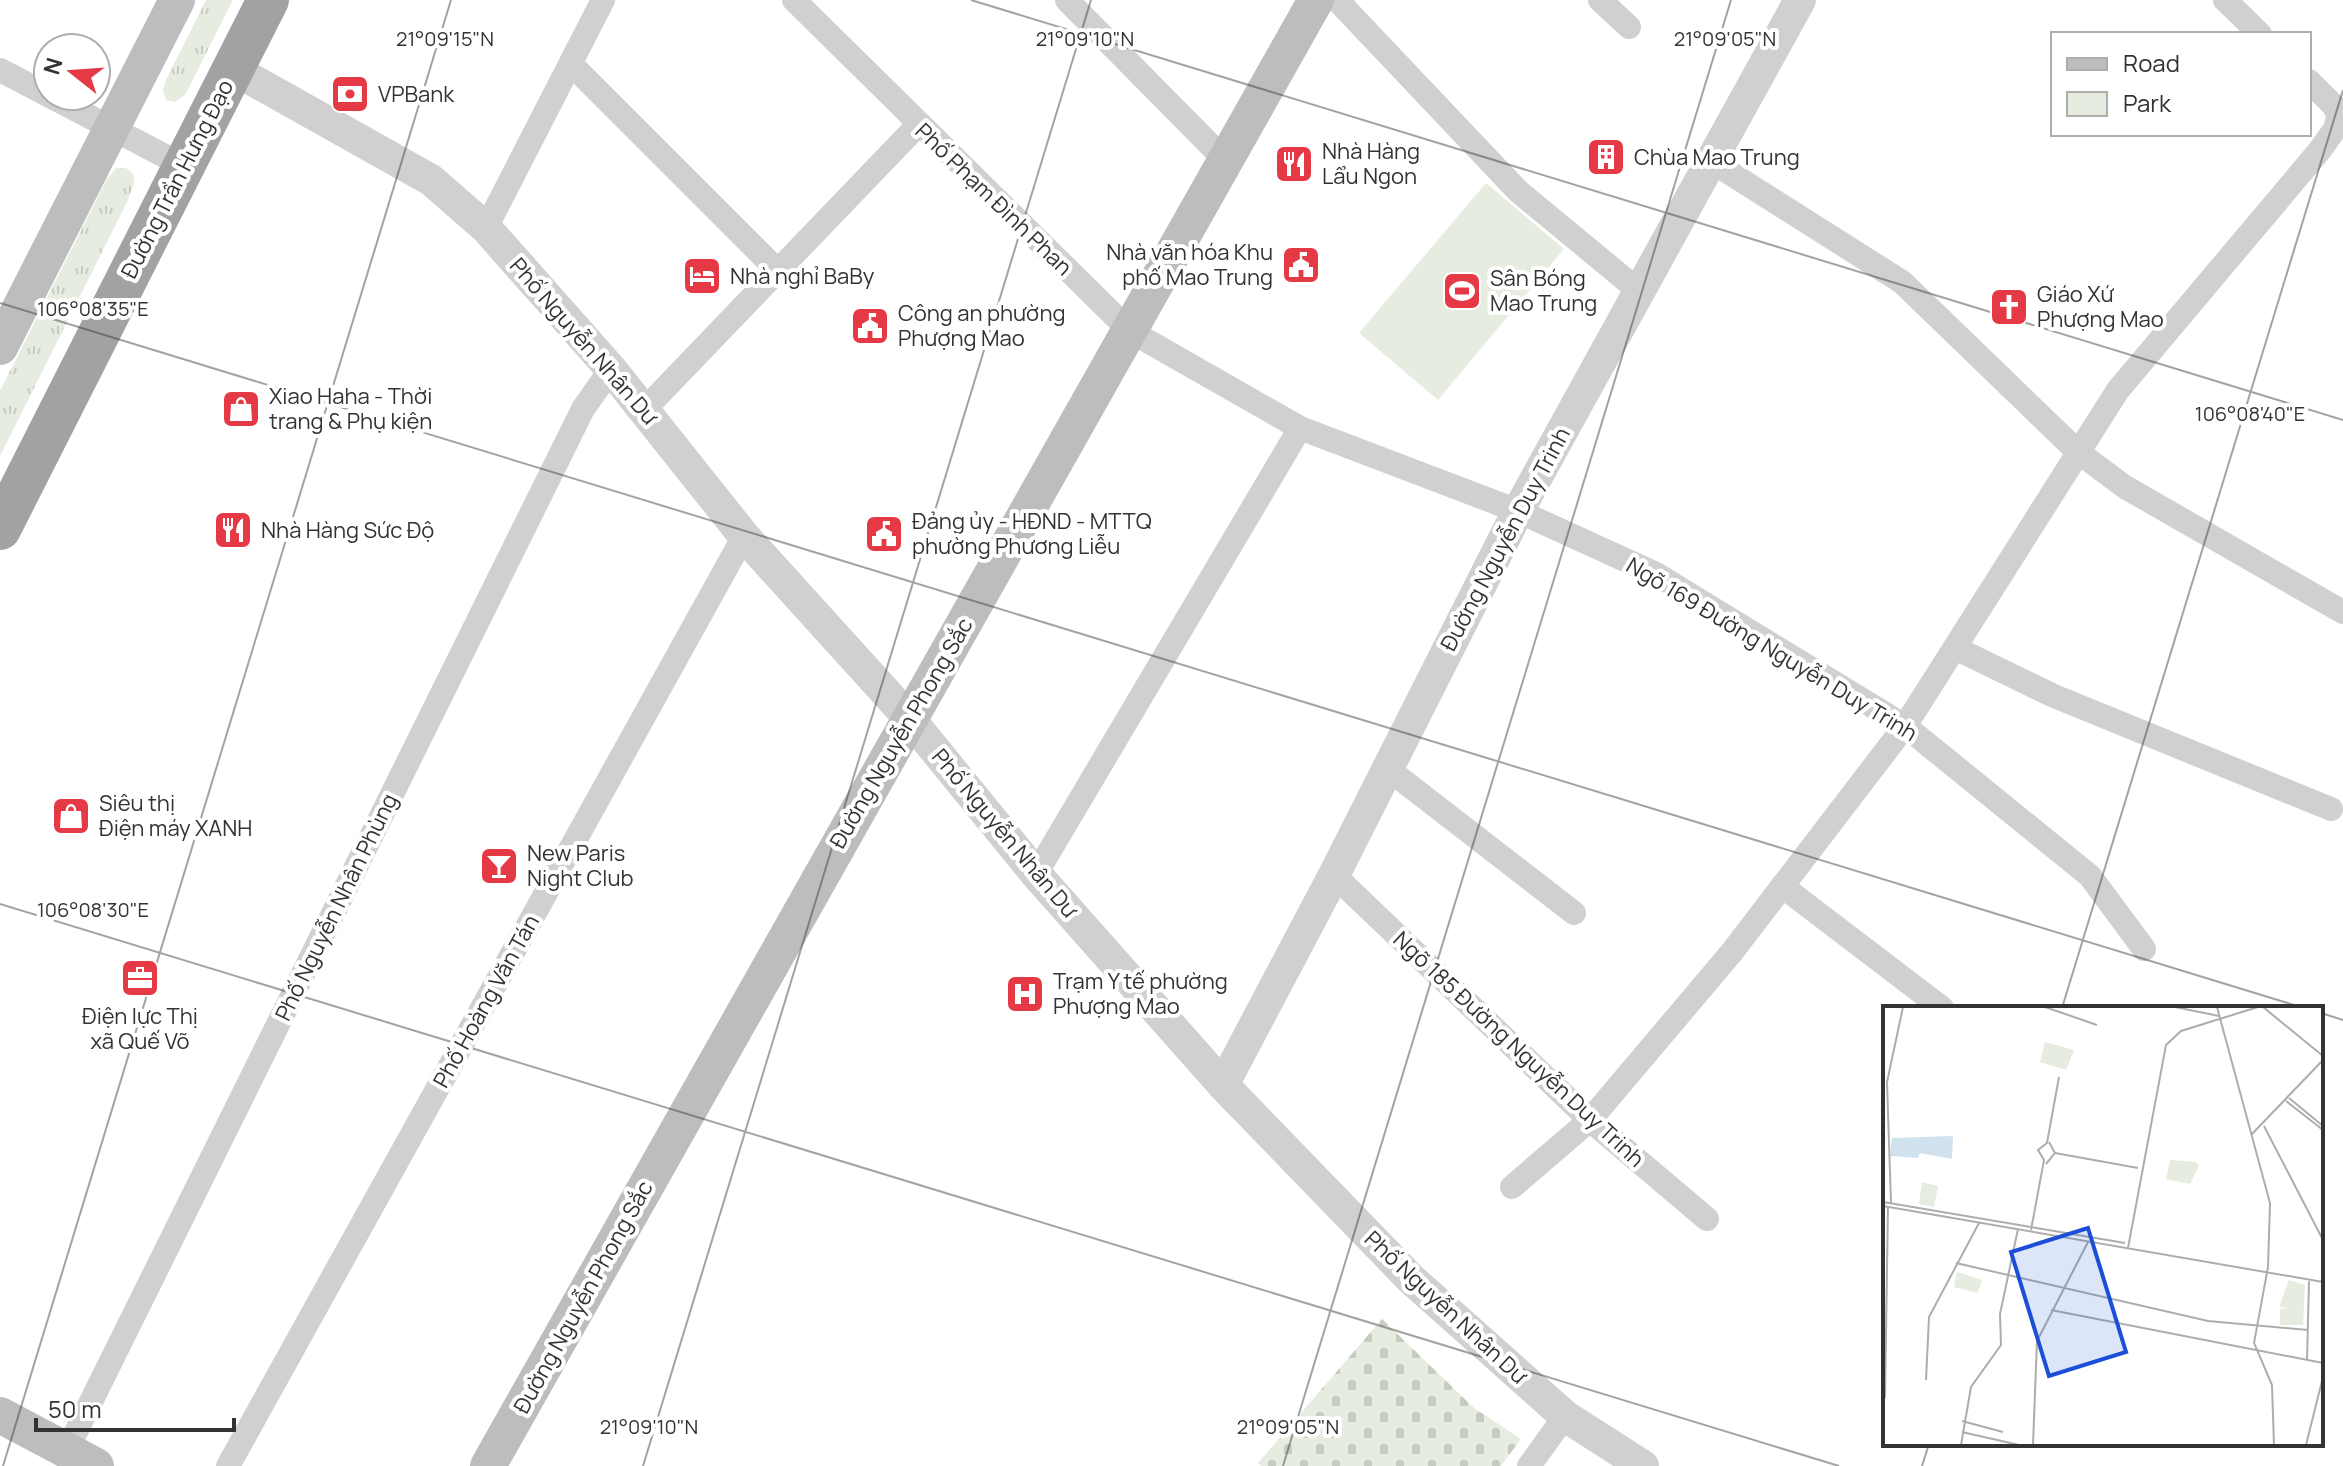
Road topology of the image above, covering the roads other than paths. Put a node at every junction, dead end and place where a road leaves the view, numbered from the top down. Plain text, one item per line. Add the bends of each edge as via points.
1 (177, 0) edge
2 (268, 0) edge
3 (603, 0) edge
4 (794, 0) edge
5 (1067, 0) edge
6 (1316, 0) edge
7 (1337, 0) edge
8 (1600, 0) edge
9 (1800, 0) edge
10 (2225, 0) edge
11 (1629, 27) dead end
12 (2258, 32) edge
13 (571, 64) junction
14 (233, 69) junction
15 (0, 70) edge
16 (2311, 83) edge
17 (918, 125) junction
18 (110, 129) junction
19 (1225, 160) junction
20 (1711, 161) junction
21 (184, 166) junction
22 (486, 228) junction
23 (778, 271) junction
24 (1639, 291) junction
25 (1130, 331) junction
26 (0, 347) edge
27 (611, 369) junction
28 (644, 410) junction
29 (1300, 428) junction
30 (2078, 452) junction
31 (1518, 511) junction
32 (0, 529) edge
33 (744, 536) junction
34 (2343, 612) edge
35 (1955, 648) junction
36 (909, 718) junction
37 (1905, 726) junction
38 (1388, 769) junction
39 (2331, 809) dead end
40 (1036, 874) junction
41 (1334, 875) junction
42 (1782, 886) junction
43 (1574, 913) dead end
44 (2144, 949) dead end
45 (1939, 1006) edge
46 (1223, 1085) junction
47 (1590, 1120) junction
48 (1512, 1187) dead end
49 (1707, 1219) dead end
50 (0, 1415) edge
51 (1565, 1416) junction
52 (82, 1458) edge
53 (228, 1466) edge
54 (488, 1466) edge
55 (1529, 1466) edge
56 (1643, 1466) edge

1 - 18 main road
2 - 14 highway, Đường Trần Hưng Đạo
3 - 13 street
4 - 17 street, Phố Phạm Đình Phan
5 - 19 street
6 - 19 main road, Đường Nguyễn Phong Sắc
7 - 24 street via 1518,191
8 - 11 street
9 - 20 street, Đường Nguyễn Duy Trinh
10 - 12 street
13 - 22 street
13 - 23 street
14 - 21 highway, Đường Trần Hưng Đạo
14 - 22 street, Phố Nguyễn Nhân Dư via 431,180
15 - 18 street
16 - 30 street via 2337,109 2335,129 2118,390
17 - 23 street
17 - 25 street, Phố Phạm Đình Phan
18 - 21 street
18 - 26 main road
19 - 25 main road, Đường Nguyễn Phong Sắc
20 - 24 street, Đường Nguyễn Duy Trinh
20 - 30 street via 1902,282
21 - 32 highway, Đường Trần Hưng Đạo
22 - 27 street, Phố Nguyễn Nhân Dư
23 - 28 street
24 - 31 street, Đường Nguyễn Duy Trinh
25 - 29 street, Phố Phạm Đình Phan
25 - 36 main road, Đường Nguyễn Phong Sắc
27 - 28 street, Phố Nguyễn Nhân Dư
27 - 52 street, Phố Nguyễn Nhân Phùng via 575,423
28 - 33 street, Phố Nguyễn Nhân Dư
29 - 31 street, Phố Phạm Đình Phan
29 - 40 street
30 - 34 street via 2125,487
30 - 35 street
31 - 37 street, Ngõ 169 Đường Nguyễn Duy Trinh via 1656,574
31 - 38 street, Đường Nguyễn Duy Trinh
33 - 36 street, Phố Nguyễn Nhân Dư
33 - 53 street, Phố Hoàng Văn Tán
35 - 37 street
35 - 39 street via 2054,696
36 - 40 street, Phố Nguyễn Nhân Dư
36 - 54 main road, Đường Nguyễn Phong Sắc
37 - 42 street
37 - 44 street, Ngõ 169 Đường Nguyễn Duy Trinh via 2090,876
38 - 41 street, Đường Nguyễn Duy Trinh
38 - 43 street
40 - 46 street, Phố Nguyễn Nhân Dư
41 - 46 street, Đường Nguyễn Duy Trinh
41 - 47 street, Ngõ 185 Đường Nguyễn Duy Trinh
42 - 45 street
42 - 47 street
46 - 51 street, Phố Nguyễn Nhân Dư via 1410,1278
47 - 48 street
47 - 49 street, Ngõ 185 Đường Nguyễn Duy Trinh
50 - 52 main road
51 - 55 street
51 - 56 street, Phố Nguyễn Nhân Dư

